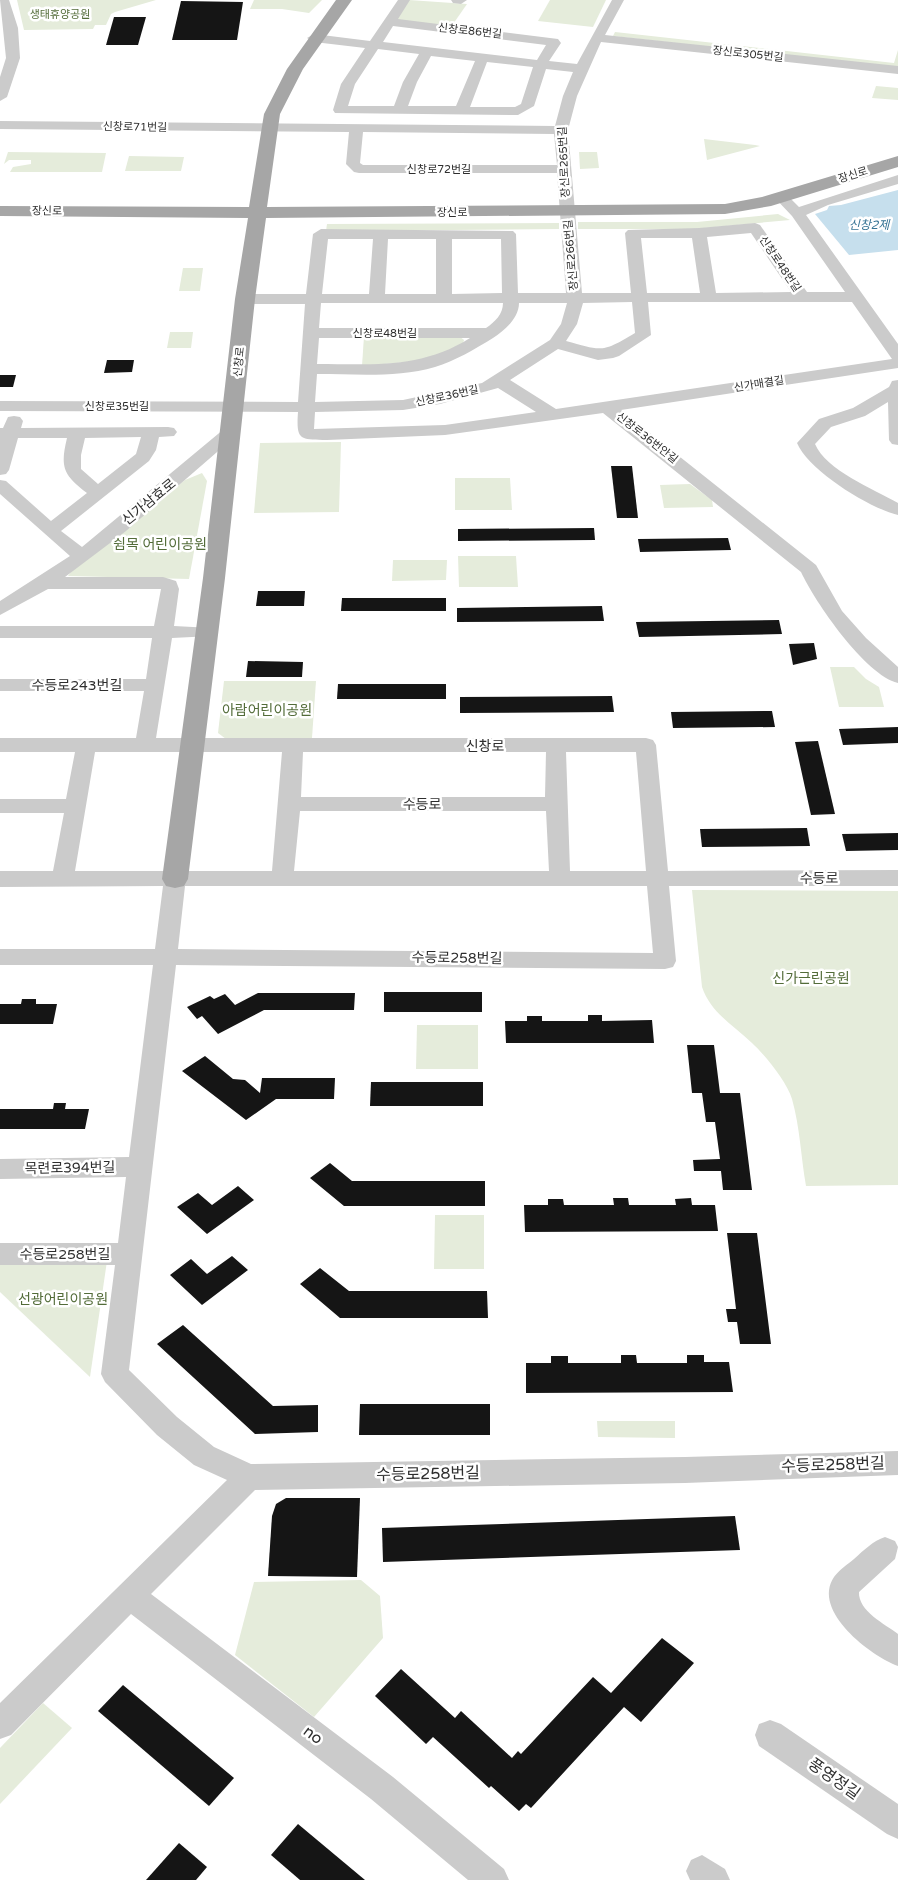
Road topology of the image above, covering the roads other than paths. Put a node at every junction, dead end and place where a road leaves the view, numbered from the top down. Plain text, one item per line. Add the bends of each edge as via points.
1 (3, 0) edge
2 (344, 0) edge
3 (404, 0) edge
4 (618, 0) edge
5 (388, 22) junction
6 (600, 34) junction
7 (314, 38) junction
8 (373, 45) junction
9 (427, 51) junction
10 (483, 57) junction
11 (541, 64) junction
12 (582, 69) junction
13 (898, 70) edge
14 (0, 97) edge
15 (399, 111) junction
16 (462, 111) junction
17 (0, 125) edge
18 (270, 128) junction
19 (356, 129) junction
20 (560, 130) junction
21 (898, 161) edge
22 (564, 169) junction
23 (898, 179) edge
24 (781, 197) junction
25 (0, 210) edge
26 (567, 211) junction
27 (256, 213) junction
28 (797, 213) junction
29 (699, 233) junction
30 (382, 234) junction
31 (444, 234) junction
32 (855, 296) junction
33 (709, 297) junction
34 (802, 297) junction
35 (574, 298) junction
36 (639, 298) junction
37 (245, 299) junction
38 (511, 299) junction
39 (313, 300) junction
40 (377, 300) junction
41 (444, 300) junction
42 (312, 333) junction
43 (490, 333) junction
44 (556, 343) junction
45 (896, 361) edge
46 (309, 369) junction
47 (498, 380) junction
48 (897, 385) edge
49 (0, 406) edge
50 (18, 406) junction
51 (234, 406) junction
52 (306, 407) junction
53 (607, 407) junction
54 (553, 415) junction
55 (5, 433) edge
56 (77, 433) junction
57 (230, 434) junction
58 (898, 440) edge
59 (0, 470) edge
60 (183, 475) junction
61 (224, 483) junction
62 (0, 485) edge
63 (99, 493) junction
64 (898, 510) edge
65 (51, 530) junction
66 (82, 556) junction
67 (43, 583) junction
68 (0, 609) edge
69 (0, 632) edge
70 (205, 632) junction
71 (163, 633) junction
72 (898, 677) edge
73 (0, 685) edge
74 (154, 685) junction
75 (0, 745) edge
76 (86, 745) junction
77 (145, 745) junction
78 (192, 745) junction
79 (292, 745) junction
80 (556, 746) junction
81 (290, 804) junction
82 (556, 804) junction
83 (0, 806) edge
84 (75, 806) junction
85 (659, 877) junction
86 (898, 878) edge
87 (0, 879) edge
88 (63, 879) junction
89 (560, 879) junction
90 (174, 880) junction
91 (282, 880) junction
92 (0, 956) edge
93 (165, 957) junction
94 (140, 1167) junction
95 (0, 1169) edge
96 (0, 1254) edge
97 (130, 1254) junction
98 (898, 1463) edge
99 (249, 1477) junction
100 (885, 1550) dead end
101 (130, 1595) junction
102 (898, 1652) edge
103 (0, 1724) edge
104 (770, 1735) dead end
105 (898, 1823) edge
106 (493, 1880) edge

1 - 14 street via 11,28 13,58
2 - 7 main road, 신창로
3 - 5 street
4 - 6 street, 장신로265번길
5 - 8 street, 신창로86번길
5 - 11 street, 신창로86번길 via 550,40 554,43
6 - 12 street, 장신로265번길
6 - 13 street, 장신로305번길
7 - 8 street, 신창로86번길
7 - 18 main road, 신창로 via 280,94
8 - 9 street, 신창로86번길
8 - 15 street, 신창로86번길 via 348,84 340,110
9 - 10 street, 신창로86번길
9 - 15 street, 신창로86번길
10 - 11 street, 신창로86번길
10 - 16 street, 신창로86번길
11 - 12 street, 신창로86번길
11 - 16 street, 신창로86번길 via 523,109
12 - 20 street, 장신로265번길 via 564,108
15 - 16 street, 신창로86번길
17 - 18 street, 신창로71번길
18 - 19 street
18 - 27 main road, 신창로
19 - 20 street
19 - 22 street, 신창로72번길 via 353,164 359,169
20 - 22 street, 장신로265번길
21 - 24 main road, 장신로
22 - 26 street, 장신로265번길
23 - 28 street, 장신로
24 - 26 main road, 장신로 via 725,209
24 - 28 street
25 - 27 main road, 장신로
26 - 27 main road, 장신로
26 - 35 street, 장신로266번길
27 - 37 main road, 신창로
28 - 32 street
29 - 33 street
29 - 34 street, 신창로48번길 via 755,228
29 - 36 street, 신창로48번길 via 633,233
30 - 31 street
30 - 39 street via 321,234
30 - 40 street
31 - 38 street via 508,234
31 - 41 street
32 - 34 street, 신창로48번길
32 - 45 street
33 - 34 street, 신창로48번길
33 - 36 street, 신창로48번길
35 - 36 street, 신창로48번길
35 - 38 street, 신창로48번길
35 - 44 street, 신창로36번길 via 573,316
36 - 44 street, 신창로48번길 via 643,335 613,353 598,354
37 - 39 street, 신창로48번길
37 - 51 main road, 신창로
38 - 41 street, 신창로48번길
38 - 43 street via 511,310 506,320
39 - 40 street, 신창로48번길
39 - 42 street
40 - 41 street, 신창로48번길
42 - 43 street, 신창로48번길
42 - 46 street
43 - 46 street via 431,362 393,368
44 - 47 street, 신창로36번길
45 - 48 street
45 - 53 street, 신가매결길
46 - 52 street
47 - 52 street, 신창로36번길 via 488,387 461,395 402,405
47 - 54 street
48 - 58 street
48 - 64 street via 859,412 825,423 806,443 823,467
49 - 50 street, 신창로35번길
50 - 51 street, 신창로35번길
50 - 55 street
51 - 52 street, 신창로36번길
51 - 57 main road, 신창로
52 - 54 street, 신창로36번안길 via 305,432 317,435 445,430
53 - 54 street, 신창로36번안길
53 - 72 street, 신창로36번안길 via 809,570 849,632
55 - 56 street
55 - 59 street
56 - 63 street via 70,464 72,470
56 - 63 street via 159,432 143,457
57 - 60 street, 신가삼효로
57 - 61 main road, 신창로
60 - 61 street, 신가삼효로 via 196,469 210,469
60 - 66 street, 신가삼효로
61 - 70 main road, 신창로
62 - 65 street
63 - 65 street
65 - 66 street
66 - 67 street, 신가삼효로
67 - 68 street, 신가삼효로
67 - 71 street via 169,585
69 - 71 street
70 - 71 street
70 - 78 main road, 신창로
71 - 74 street
73 - 74 street, 수등로243번길
74 - 77 street
75 - 76 street
76 - 77 street
76 - 84 street
77 - 78 street
78 - 79 street, 신창로
78 - 90 main road, 신창로
79 - 80 street, 신창로
79 - 81 street
80 - 82 street
80 - 85 street, 신창로 via 646,745
81 - 82 street, 수등로
81 - 91 street
82 - 89 street
83 - 84 street
84 - 88 street
85 - 86 street, 수등로
85 - 89 street, 수등로
85 - 93 street, 수등로258번길 via 665,961
87 - 88 street, 수등로
88 - 90 street, 수등로
89 - 91 street, 수등로
90 - 91 street, 수등로
90 - 93 street, 수등로258번길
92 - 93 street, 수등로258번길
93 - 94 street, 수등로258번길
94 - 95 street, 목련로394번길
94 - 97 street, 수등로258번길
96 - 97 street, 수등로258번길
97 - 99 street, 수등로258번길 via 114,1374 166,1426 204,1456
98 - 99 street, 수등로258번길
99 - 101 street
100 - 102 street via 845,1586 844,1601 854,1618
101 - 103 street
101 - 106 street, no via 382,1788
104 - 105 street, 풍영정길

